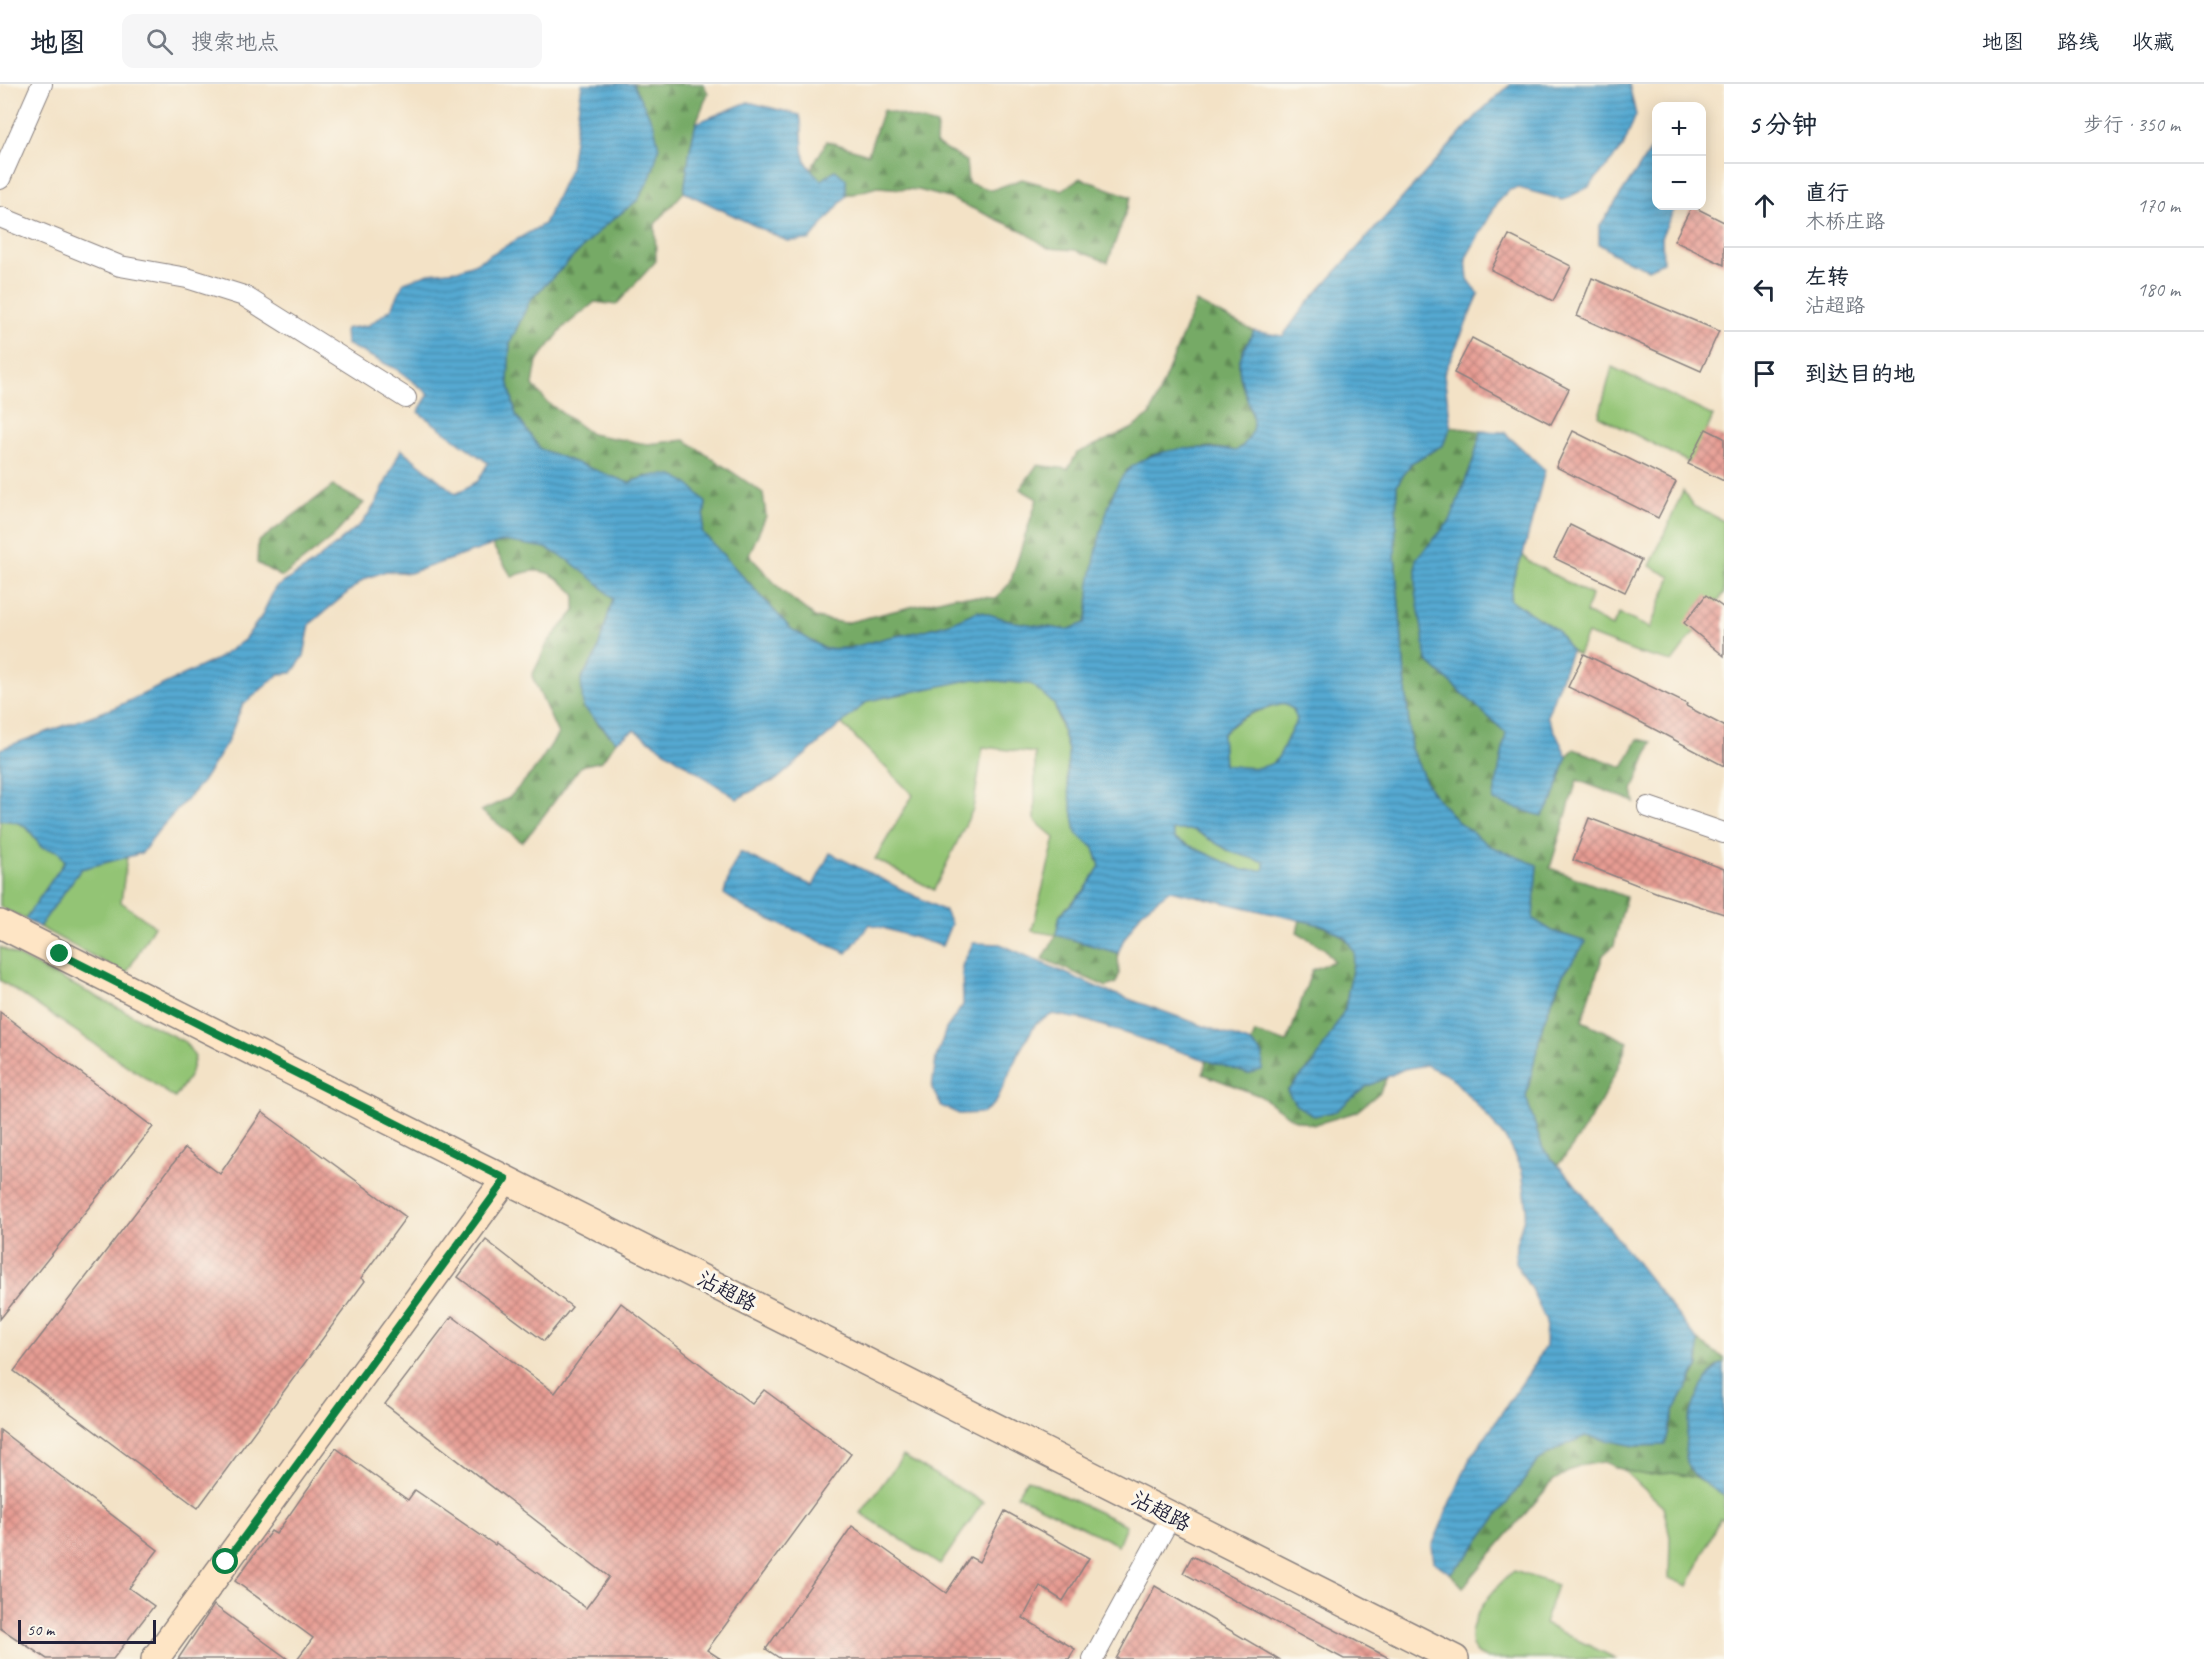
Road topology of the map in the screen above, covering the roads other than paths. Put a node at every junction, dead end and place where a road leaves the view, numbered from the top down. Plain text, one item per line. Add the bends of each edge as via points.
1 (42, 84) edge
2 (0, 178) edge
3 (0, 217) edge
4 (406, 398) dead end
5 (1648, 807) dead end
6 (1724, 833) edge
7 (0, 924) edge
8 (506, 1179) junction
9 (1171, 1516) junction
10 (155, 1659) edge
11 (1093, 1659) edge
12 (1455, 1659) edge

1 - 2 street
3 - 4 street via 120,267 187,278 244,296
5 - 6 street
7 - 8 street, 沾超路
8 - 9 street, 沾超路
8 - 10 street
9 - 11 street
9 - 12 street, 沾超路

